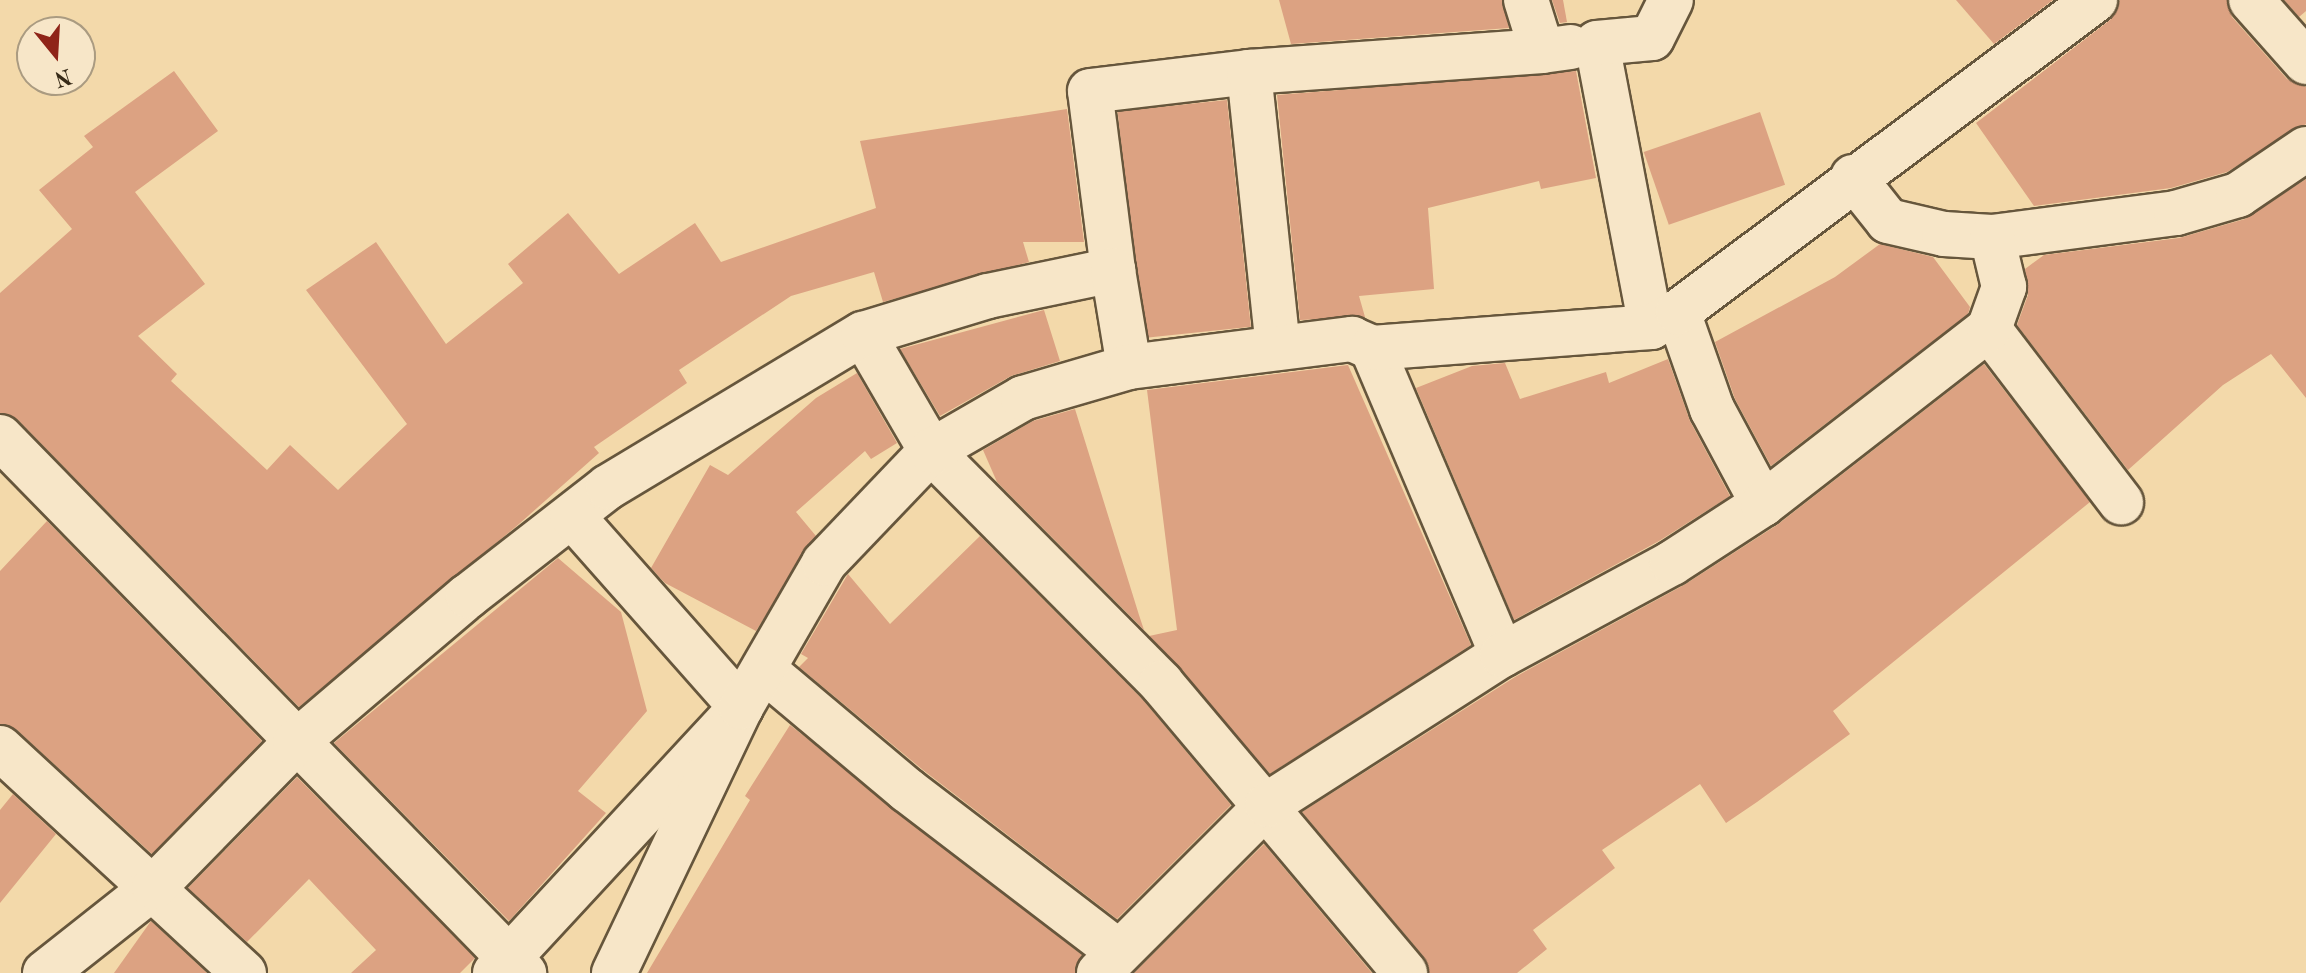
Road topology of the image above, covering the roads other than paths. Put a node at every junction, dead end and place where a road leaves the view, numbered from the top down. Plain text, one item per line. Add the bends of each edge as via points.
1 (1526, 0) edge
2 (1671, 0) edge
3 (2095, 0) edge
4 (2251, 0) edge
5 (1597, 43) junction
6 (1542, 51) junction
7 (2306, 62) edge
8 (1249, 72) junction
9 (2306, 149) edge
10 (1853, 177) junction
11 (1992, 237) junction
12 (1113, 270) junction
13 (1664, 319) junction
14 (1989, 329) junction
15 (863, 334) junction
16 (1278, 347) junction
17 (1372, 348) junction
18 (1129, 367) junction
19 (0, 437) edge
20 (931, 451) junction
21 (2121, 502) dead end
22 (1763, 504) junction
23 (572, 516) junction
24 (1502, 655) junction
25 (764, 670) junction
26 (741, 707) junction
27 (295, 743) junction
28 (0, 748) edge
29 (1267, 805) junction
30 (154, 887) junction
31 (1109, 963) edge
32 (510, 968) edge
33 (45, 973) edge
34 (244, 973) edge
35 (614, 973) edge
36 (1405, 973) edge

1 - 6 street
2 - 5 street via 1652,38
3 - 10 street
4 - 7 street
5 - 6 street
5 - 13 street
6 - 8 street
8 - 12 street via 1090,91
8 - 16 street
9 - 11 street via 2238,195 2176,213
10 - 11 street via 1888,221 1944,234
10 - 13 street
11 - 14 street via 2004,287
12 - 15 street via 988,296
12 - 18 street
13 - 17 street
13 - 22 street
14 - 21 street
14 - 22 street
15 - 20 street
15 - 23 street via 608,487
16 - 17 street via 1352,339
16 - 18 street
17 - 24 street
18 - 20 street via 1023,398
19 - 27 street via 233,670
20 - 25 street via 824,563
20 - 29 street via 1161,683
22 - 24 street via 1672,563
23 - 26 street
23 - 27 street via 468,596
24 - 29 street
25 - 26 street
25 - 31 street
26 - 32 street
26 - 35 street
27 - 30 street
27 - 32 street
28 - 30 street
29 - 31 street
29 - 36 street
30 - 33 street
30 - 34 street

